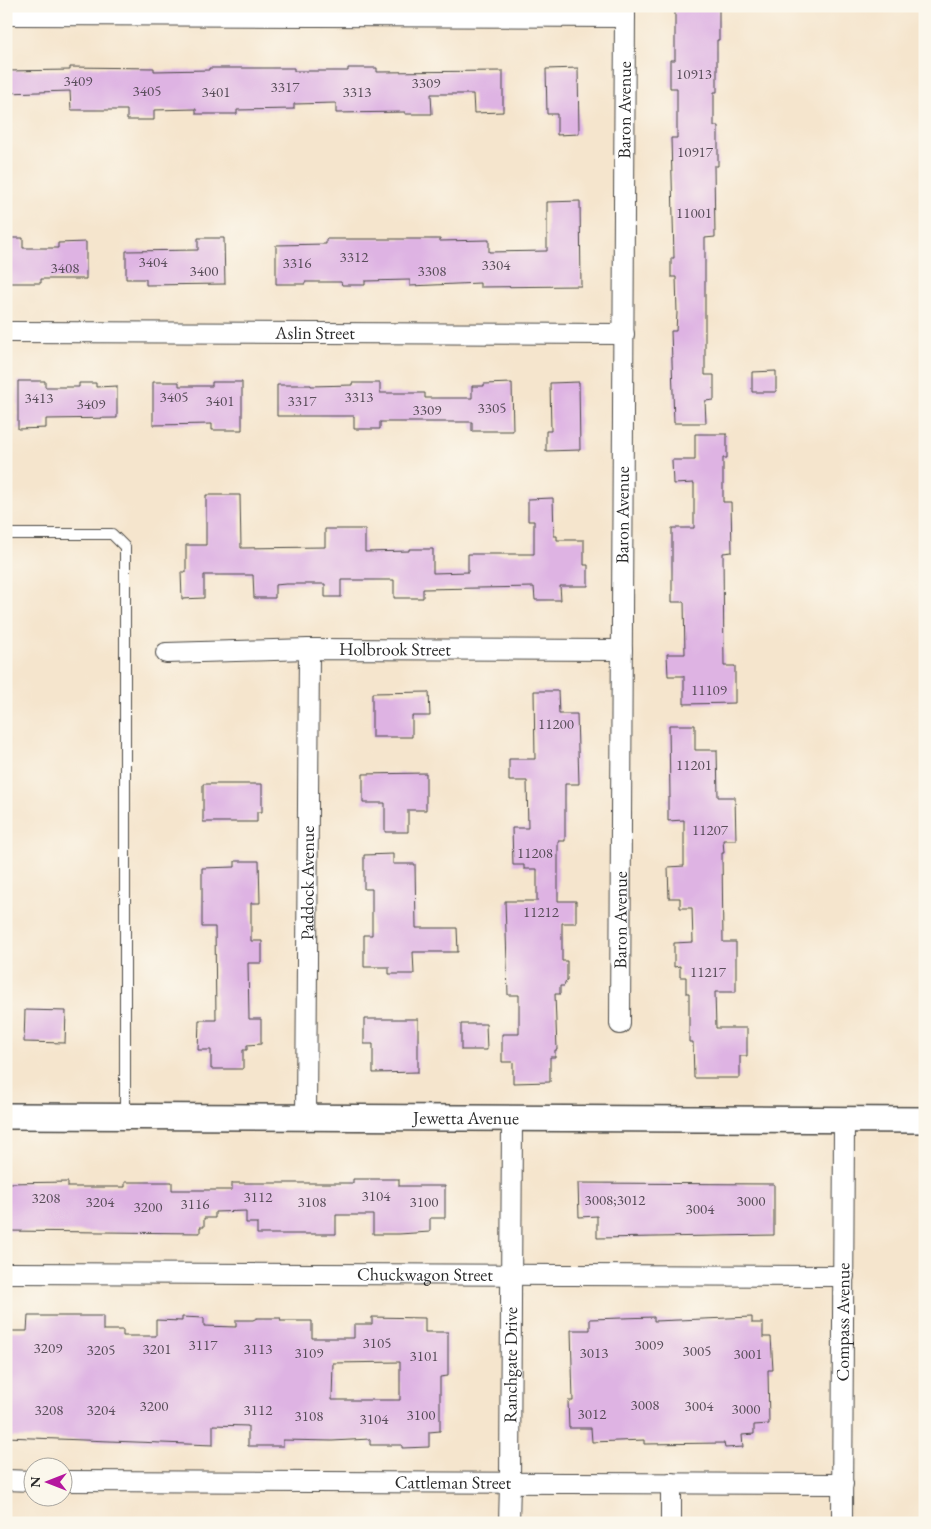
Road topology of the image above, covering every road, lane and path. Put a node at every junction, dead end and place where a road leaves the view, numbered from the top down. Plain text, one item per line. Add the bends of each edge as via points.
1 (625, 12) edge
2 (6, 15) edge
3 (6, 332) edge
4 (624, 334) junction
5 (6, 534) edge
6 (310, 649) junction
7 (622, 650) junction
8 (166, 653) dead end
9 (620, 1024) dead end
10 (6, 1116) edge
11 (125, 1117) junction
12 (306, 1118) junction
13 (512, 1118) junction
14 (844, 1120) junction
15 (925, 1120) edge
16 (6, 1273) edge
17 (511, 1275) junction
18 (844, 1276) junction
19 (6, 1480) edge
20 (22, 1481) edge
21 (72, 1481) edge
22 (510, 1483) junction
23 (671, 1484) junction
24 (843, 1484) junction
25 (509, 1523) edge
26 (671, 1523) edge
27 (842, 1523) edge

1 - 2 street
1 - 4 street, Baron Avenue
3 - 4 street, Aslin Street
4 - 7 street, Baron Avenue
5 - 11 lane via 112,534 125,547
6 - 7 street, Holbrook Street
6 - 8 street, Holbrook Street
6 - 12 street, Paddock Avenue
7 - 9 street, Baron Avenue
10 - 11 street, Jewetta Avenue
11 - 12 street, Jewetta Avenue
12 - 13 street, Jewetta Avenue
13 - 14 street, Jewetta Avenue
13 - 17 street, Ranchgate Drive
14 - 15 street, Jewetta Avenue
14 - 18 street, Compass Avenue
16 - 17 street, Chuckwagon Street
17 - 18 street, Chuckwagon Street
17 - 22 street, Ranchgate Drive
18 - 24 street, Compass Avenue
19 - 20 street
21 - 22 street, Cattleman Street
22 - 23 street, Cattleman Street
22 - 25 street, Ranchgate Drive
23 - 24 street, Cattleman Street
23 - 26 street
24 - 27 street, Compass Avenue

